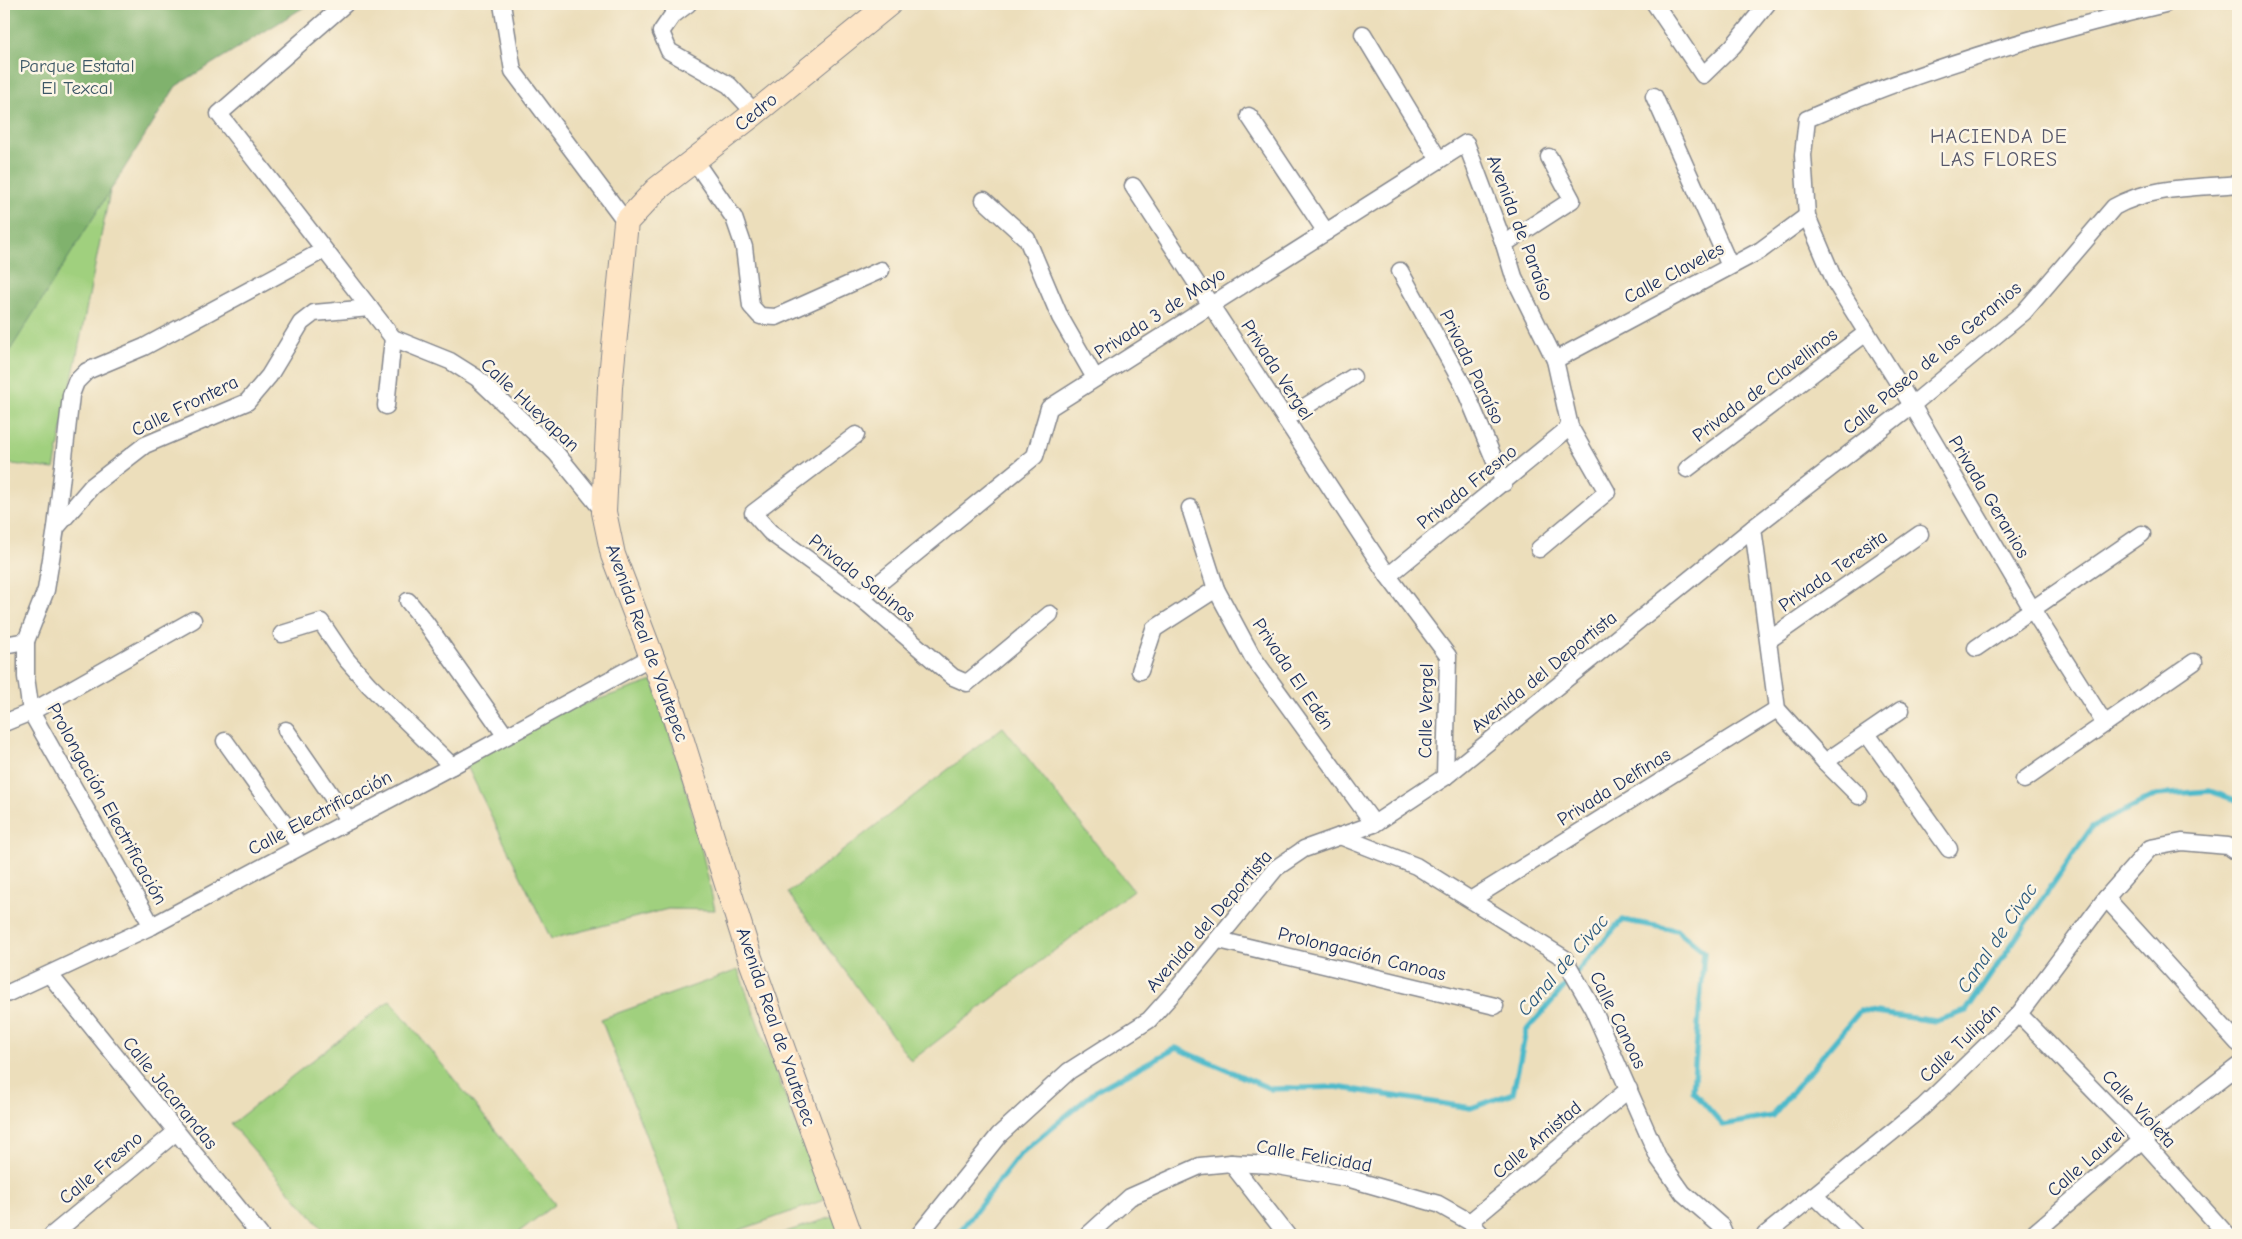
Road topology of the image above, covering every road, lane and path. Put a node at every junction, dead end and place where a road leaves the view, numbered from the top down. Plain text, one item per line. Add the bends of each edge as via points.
1 (345, 4) edge
2 (502, 4) edge
3 (688, 4) edge
4 (889, 4) edge
5 (1655, 4) edge
6 (1767, 4) edge
7 (2165, 4) edge
8 (1363, 34) dead end
9 (1654, 96) dead end
10 (755, 113) junction
11 (1249, 116) dead end
12 (1466, 143) joint
13 (1549, 157) dead end
14 (694, 160) junction
15 (1439, 160) junction
16 (2238, 184) edge
17 (1133, 186) dead end
18 (984, 200) dead end
19 (1807, 216) junction
20 (626, 222) junction
21 (1326, 232) junction
22 (1504, 244) junction
23 (324, 250) junction
24 (1730, 266) junction
25 (881, 270) dead end
26 (1400, 271) dead end
27 (1210, 304) junction
28 (370, 308) junction
29 (1866, 333) junction
30 (393, 338) junction
31 (1556, 360) junction
32 (1353, 377) dead end
33 (1095, 378) junction
34 (1912, 405) junction
35 (386, 406) dead end
36 (1285, 419) junction
37 (1570, 427) junction
38 (856, 435) dead end
39 (1687, 469) dead end
40 (1504, 483) junction
41 (1190, 508) dead end
42 (604, 512) junction
43 (56, 528) junction
44 (1753, 528) junction
45 (1920, 534) dead end
46 (2142, 534) dead end
47 (1539, 549) dead end
48 (1388, 576) junction
49 (1216, 589) junction
50 (862, 598) junction
51 (408, 601) dead end
52 (2032, 609) junction
53 (1050, 614) dead end
54 (193, 620) dead end
55 (282, 634) dead end
56 (1768, 640) junction
57 (26, 641) junction
58 (4, 645) edge
59 (1976, 648) dead end
60 (651, 657) junction
61 (2194, 662) dead end
62 (1140, 671) dead end
63 (1777, 709) junction
64 (1901, 710) dead end
65 (32, 712) junction
66 (4, 723) edge
67 (2104, 724) junction
68 (286, 730) dead end
69 (1867, 734) junction
70 (505, 736) junction
71 (225, 741) dead end
72 (1825, 762) junction
73 (452, 766) junction
74 (1445, 777) junction
75 (2024, 780) dead end
76 (1859, 796) dead end
77 (349, 821) junction
78 (1374, 824) junction
79 (1340, 836) junction
80 (300, 846) junction
81 (1949, 849) dead end
82 (2238, 852) edge
83 (2106, 898) junction
84 (1472, 899) junction
85 (152, 926) junction
86 (1219, 940) junction
87 (50, 975) junction
88 (4, 995) edge
89 (1495, 1006) dead end
90 (2019, 1014) junction
91 (2238, 1043) edge
92 (2238, 1066) edge
93 (1629, 1089) junction
94 (176, 1132) junction
95 (2142, 1140) junction
96 (1231, 1163) junction
97 (1814, 1195) junction
98 (1470, 1222) junction
99 (52, 1235) edge
100 (260, 1235) edge
101 (850, 1235) edge
102 (919, 1235) edge
103 (1088, 1235) edge
104 (1286, 1235) edge
105 (1482, 1235) edge
106 (1725, 1235) edge
107 (1765, 1235) edge
108 (1855, 1235) edge
109 (2032, 1235) edge
110 (2227, 1235) edge

1 - 23 street, Calle Hueyapan via 219,114
2 - 20 street via 513,71
3 - 10 street via 672,16 661,32 669,51 729,85
4 - 10 street, Cedro
5 - 6 street via 1703,75 1733,46
7 - 19 street, Privada Geranios via 2009,46 1864,94 1807,119 1803,155
8 - 15 street
9 - 24 street
10 - 14 street, Cedro
11 - 21 street
12 - 15 street, Privada 3 de Mayo
12 - 22 street, Avenida de Paraíso
13 - 22 street via 1572,200
14 - 20 street, Cedro via 657,189
14 - 25 street via 734,218 744,247 751,306 760,316 776,317
15 - 21 street, Privada 3 de Mayo
16 - 34 street, Calle Paseo de los Geranios via 2159,191 2132,197 2114,207 2024,312
17 - 27 street, Privada Vergel
18 - 33 street via 1027,239 1060,317
19 - 24 street, Calle Claveles via 1761,250
19 - 29 street, Privada Geranios via 1835,282
20 - 42 street, Avenida Real de Yautepec via 610,387
21 - 27 street, Privada 3 de Mayo
22 - 31 street, Avenida de Paraíso via 1514,277
23 - 28 street, Calle Hueyapan
23 - 43 street via 144,347 87,371 76,382 71,395
24 - 31 street, Calle Claveles
26 - 40 street, Privada Paraíso via 1463,385
27 - 33 street, Privada 3 de Mayo
27 - 36 street, Privada Vergel
28 - 30 street, Calle Hueyapan
28 - 43 street, Calle Frontera via 314,312 301,323 269,376 247,402 145,445 92,486
29 - 34 street, Privada Geranios
29 - 39 street, Privada de Clavellinos
30 - 35 street
30 - 42 street, Calle Hueyapan via 450,362 478,378 556,452
31 - 37 street, Avenida de Paraíso
32 - 36 street
33 - 50 street, Privada 3 de Mayo via 1049,408 1035,456
34 - 44 street, Calle Paseo de los Geranios
34 - 52 street, Privada Geranios
36 - 48 street, Privada Vergel
37 - 40 street, Privada Fresno
37 - 47 street, Avenida de Paraíso via 1607,492
38 - 50 street, Privada Sabinos via 753,513 770,532
40 - 48 street, Privada Fresno
41 - 49 street, Privada El Edén
42 - 60 street, Avenida Real de Yautepec via 613,555
43 - 57 street via 46,590
44 - 56 street
44 - 74 street, Avenida del Deportista
45 - 56 street, Privada Teresita
46 - 52 street
48 - 74 street, Calle Vergel via 1448,656
49 - 62 street via 1154,629
49 - 78 street, Privada El Edén via 1252,656
50 - 53 street, Privada Sabinos via 953,677 967,683
51 - 70 street
52 - 59 street
52 - 67 street, Privada Geranios
54 - 65 street
55 - 73 street via 321,622 346,660
56 - 63 street
57 - 58 street
57 - 65 street, Prolongación Electrificación via 26,677
60 - 70 street, Calle Electrificación
60 - 101 street, Avenida Real de Yautepec via 674,715 750,958
61 - 67 street
63 - 72 street
63 - 84 street, Privada Delfinas
64 - 69 street
65 - 66 street
65 - 85 street, Prolongación Electrificación
67 - 75 street
68 - 77 street
69 - 72 street
69 - 81 street
70 - 73 street, Calle Electrificación
71 - 80 street
72 - 76 street
73 - 77 street, Calle Electrificación
74 - 78 street, Avenida del Deportista
77 - 80 street, Calle Electrificación
78 - 79 street, Avenida del Deportista
79 - 84 street, Calle Canoas via 1416,866
79 - 86 street, Avenida del Deportista via 1304,849 1276,868
80 - 85 street, Calle Electrificación
82 - 83 street, Calle Tulipán via 2228,846 2182,842 2150,848
83 - 90 street, Calle Tulipán
83 - 91 street
84 - 93 street, Calle Canoas via 1564,958 1593,1009
85 - 87 street, Calle Electrificación
86 - 89 street, Prolongación Canoas
86 - 102 street, Avenida del Deportista via 1148,1020 1069,1071 999,1134
87 - 88 street, Calle Electrificación
87 - 94 street, Calle Jacarandas
90 - 95 street, Calle Violeta
90 - 97 street, Calle Tulipán via 1923,1107
92 - 95 street, Calle Laurel
93 - 98 street, Calle Amistad
93 - 106 street, Calle Canoas via 1659,1159 1682,1193 1721,1226
94 - 99 street, Calle Fresno
94 - 100 street, Calle Jacarandas
95 - 109 street, Calle Laurel
95 - 110 street, Calle Violeta
96 - 98 street, Calle Felicidad via 1272,1165 1347,1178 1438,1204
96 - 103 street, Calle Felicidad via 1200,1166 1130,1197
96 - 104 street
97 - 107 street, Calle Tulipán
97 - 108 street
98 - 105 street, Calle Felicidad

